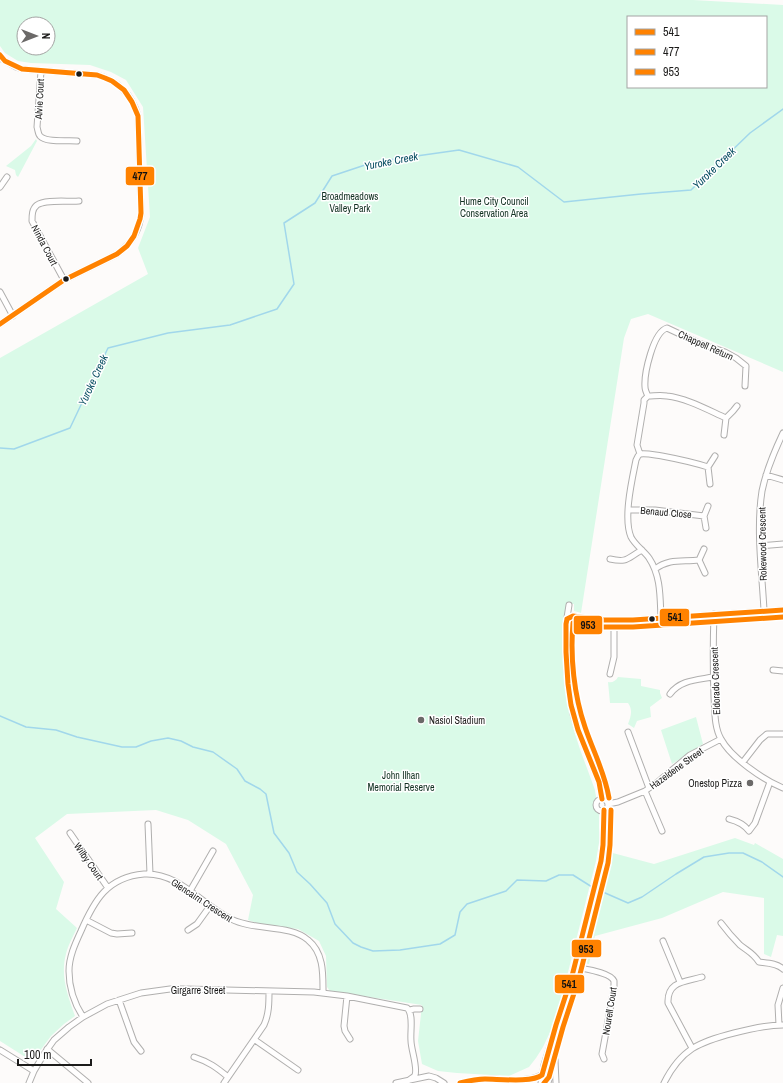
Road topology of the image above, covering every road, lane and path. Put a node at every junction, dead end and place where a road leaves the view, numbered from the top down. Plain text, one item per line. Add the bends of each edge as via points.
1 (0, 55) edge
2 (0, 58) edge
3 (5, 61) junction
4 (40, 71) junction
5 (77, 140) dead end
6 (7, 177) dead end
7 (0, 187) edge
8 (79, 201) dead end
9 (64, 280) junction
10 (0, 292) edge
11 (12, 316) junction
12 (0, 324) edge
13 (745, 386) dead end
14 (648, 396) junction
15 (737, 406) dead end
16 (726, 418) junction
17 (783, 434) edge
18 (724, 435) dead end
19 (640, 454) junction
20 (715, 456) dead end
21 (708, 467) junction
22 (766, 475) junction
23 (783, 480) edge
24 (710, 484) dead end
25 (708, 506) dead end
26 (628, 510) junction
27 (704, 516) junction
28 (706, 528) dead end
29 (783, 544) edge
30 (760, 546) junction
31 (704, 549) dead end
32 (642, 550) junction
33 (610, 560) dead end
34 (699, 560) junction
35 (655, 569) junction
36 (705, 573) dead end
37 (569, 605) dead end
38 (764, 610) junction
39 (783, 610) edge
40 (714, 614) junction
41 (662, 618) junction
42 (567, 619) junction
43 (614, 620) junction
44 (773, 670) dead end
45 (783, 671) edge
46 (610, 674) dead end
47 (713, 677) junction
48 (670, 694) dead end
49 (628, 732) dead end
50 (783, 734) edge
51 (720, 739) junction
52 (743, 762) junction
53 (770, 782) junction
54 (783, 788) edge
55 (647, 789) junction
56 (602, 799) junction
57 (608, 804) junction
58 (604, 810) junction
59 (729, 819) dead end
60 (148, 824) dead end
61 (662, 831) dead end
62 (70, 833) dead end
63 (213, 851) dead end
64 (150, 874) junction
65 (108, 888) junction
66 (190, 891) junction
67 (210, 906) junction
68 (86, 920) junction
69 (721, 923) dead end
70 (188, 930) dead end
71 (132, 933) dead end
72 (663, 941) dead end
73 (574, 967) junction
74 (783, 969) edge
75 (572, 976) junction
76 (702, 977) dead end
77 (680, 982) junction
78 (783, 988) edge
79 (269, 991) junction
80 (323, 993) junction
81 (347, 996) junction
82 (119, 1000) junction
83 (410, 1010) junction
84 (420, 1010) dead end
85 (83, 1017) junction
86 (781, 1025) edge
87 (350, 1039) dead end
88 (255, 1040) junction
89 (692, 1048) junction
90 (47, 1049) junction
91 (556, 1049) junction
92 (0, 1050) edge
93 (141, 1051) dead end
94 (194, 1057) dead end
95 (604, 1059) dead end
96 (415, 1063) junction
97 (298, 1070) dead end
98 (34, 1071) junction
99 (542, 1074) junction
100 (228, 1076) junction
101 (426, 1076) junction
102 (408, 1081) junction
103 (29, 1083) edge
104 (88, 1083) edge
105 (224, 1083) edge
106 (396, 1083) edge
107 (444, 1083) edge
108 (460, 1083) edge
109 (541, 1083) edge
110 (548, 1083) edge
111 (556, 1083) edge
112 (664, 1083) edge

1 - 3 street
2 - 3 street
3 - 4 street via 22,69
4 - 5 street, Alvie Court via 37,127 40,136 51,141
4 - 9 street via 97,75 111,80 129,95 138,116 141,213 138,230 123,250
6 - 7 street
8 - 9 street, Ninda Court via 45,202 37,206 33,212 32,220
9 - 11 street
10 - 11 street
11 - 12 street
13 - 14 street, Chappell Return via 748,365 725,352 664,329 651,351 645,388
14 - 16 street via 678,398
14 - 19 street via 644,400 638,445
15 - 16 street
16 - 18 street
17 - 22 street, Rokewood Crescent
19 - 21 street via 686,460
19 - 26 street via 636,460
20 - 21 street
21 - 24 street
22 - 23 street
22 - 30 street, Rokewood Crescent via 762,491
25 - 27 street, Benaud Close
26 - 27 street, Benaud Close via 655,510
26 - 32 street via 631,536
27 - 28 street, Benaud Close
29 - 30 street
30 - 38 street, Rokewood Crescent
31 - 34 street
32 - 33 street via 626,560
32 - 35 street
34 - 35 street via 670,561
34 - 36 street
35 - 41 street via 660,587
37 - 42 street
38 - 39 street
38 - 40 street
40 - 41 street
40 - 47 street, Eldorado Crescent
41 - 43 street
42 - 43 street via 573,616
42 - 56 street via 566,652 571,705
43 - 46 street via 614,658
44 - 45 street
47 - 48 street via 684,682
47 - 51 street, Eldorado Crescent via 715,713
49 - 55 street
50 - 52 street via 767,734
51 - 52 street, Eldorado Crescent via 730,752
51 - 55 street, Hazeldene Street via 690,755
52 - 53 street, Eldorado Crescent
53 - 54 street, Eldorado Crescent
53 - 59 street via 749,831 745,826
55 - 57 street, Hazeldene Street
55 - 61 street
56 - 57 street
56 - 58 street via 597,801 596,805 598,810
57 - 58 street
58 - 73 street via 601,861
60 - 64 street
62 - 65 street, Wilby Court
63 - 66 street
64 - 65 street, Glencairn Crescent via 131,876
64 - 66 street, Glencairn Crescent via 166,877
65 - 68 street, Glencairn Crescent via 96,901
66 - 67 street, Glencairn Crescent
67 - 70 street via 197,924
67 - 80 street, Glencairn Crescent via 238,922 292,931 308,939 321,960
68 - 71 street via 117,934
68 - 85 street, Glencairn Crescent via 73,949 69,972 71,992
69 - 74 street via 759,962
72 - 77 street
73 - 75 street
73 - 95 street, Nourell Court via 602,973 614,981 602,1054
75 - 91 street
75 - 99 street
76 - 77 street
77 - 89 street via 667,995 668,1004
78 - 86 street via 778,1005
79 - 80 street, Girgarre Street
79 - 82 street, Girgarre Street via 170,989 141,993
79 - 88 street via 267,1020
80 - 81 street, Girgarre Street
81 - 83 street, Girgarre Street
81 - 87 street via 344,1026
82 - 85 street, Girgarre Street
82 - 93 street via 134,1042
83 - 84 street
83 - 96 street via 411,1042
85 - 90 street, Girgarre Street via 62,1032
86 - 89 street via 760,1026 719,1037
88 - 97 street
88 - 100 street
89 - 112 street via 674,1066
90 - 98 street, Girgarre Street
90 - 104 street
91 - 110 street
91 - 111 street
92 - 98 street
94 - 100 street via 205,1060
96 - 101 street via 419,1073
96 - 102 street via 415,1075
98 - 103 street, Girgarre Street
99 - 108 street via 537,1080 525,1082 485,1079
99 - 109 street
100 - 105 street
101 - 102 street
101 - 107 street
102 - 106 street

